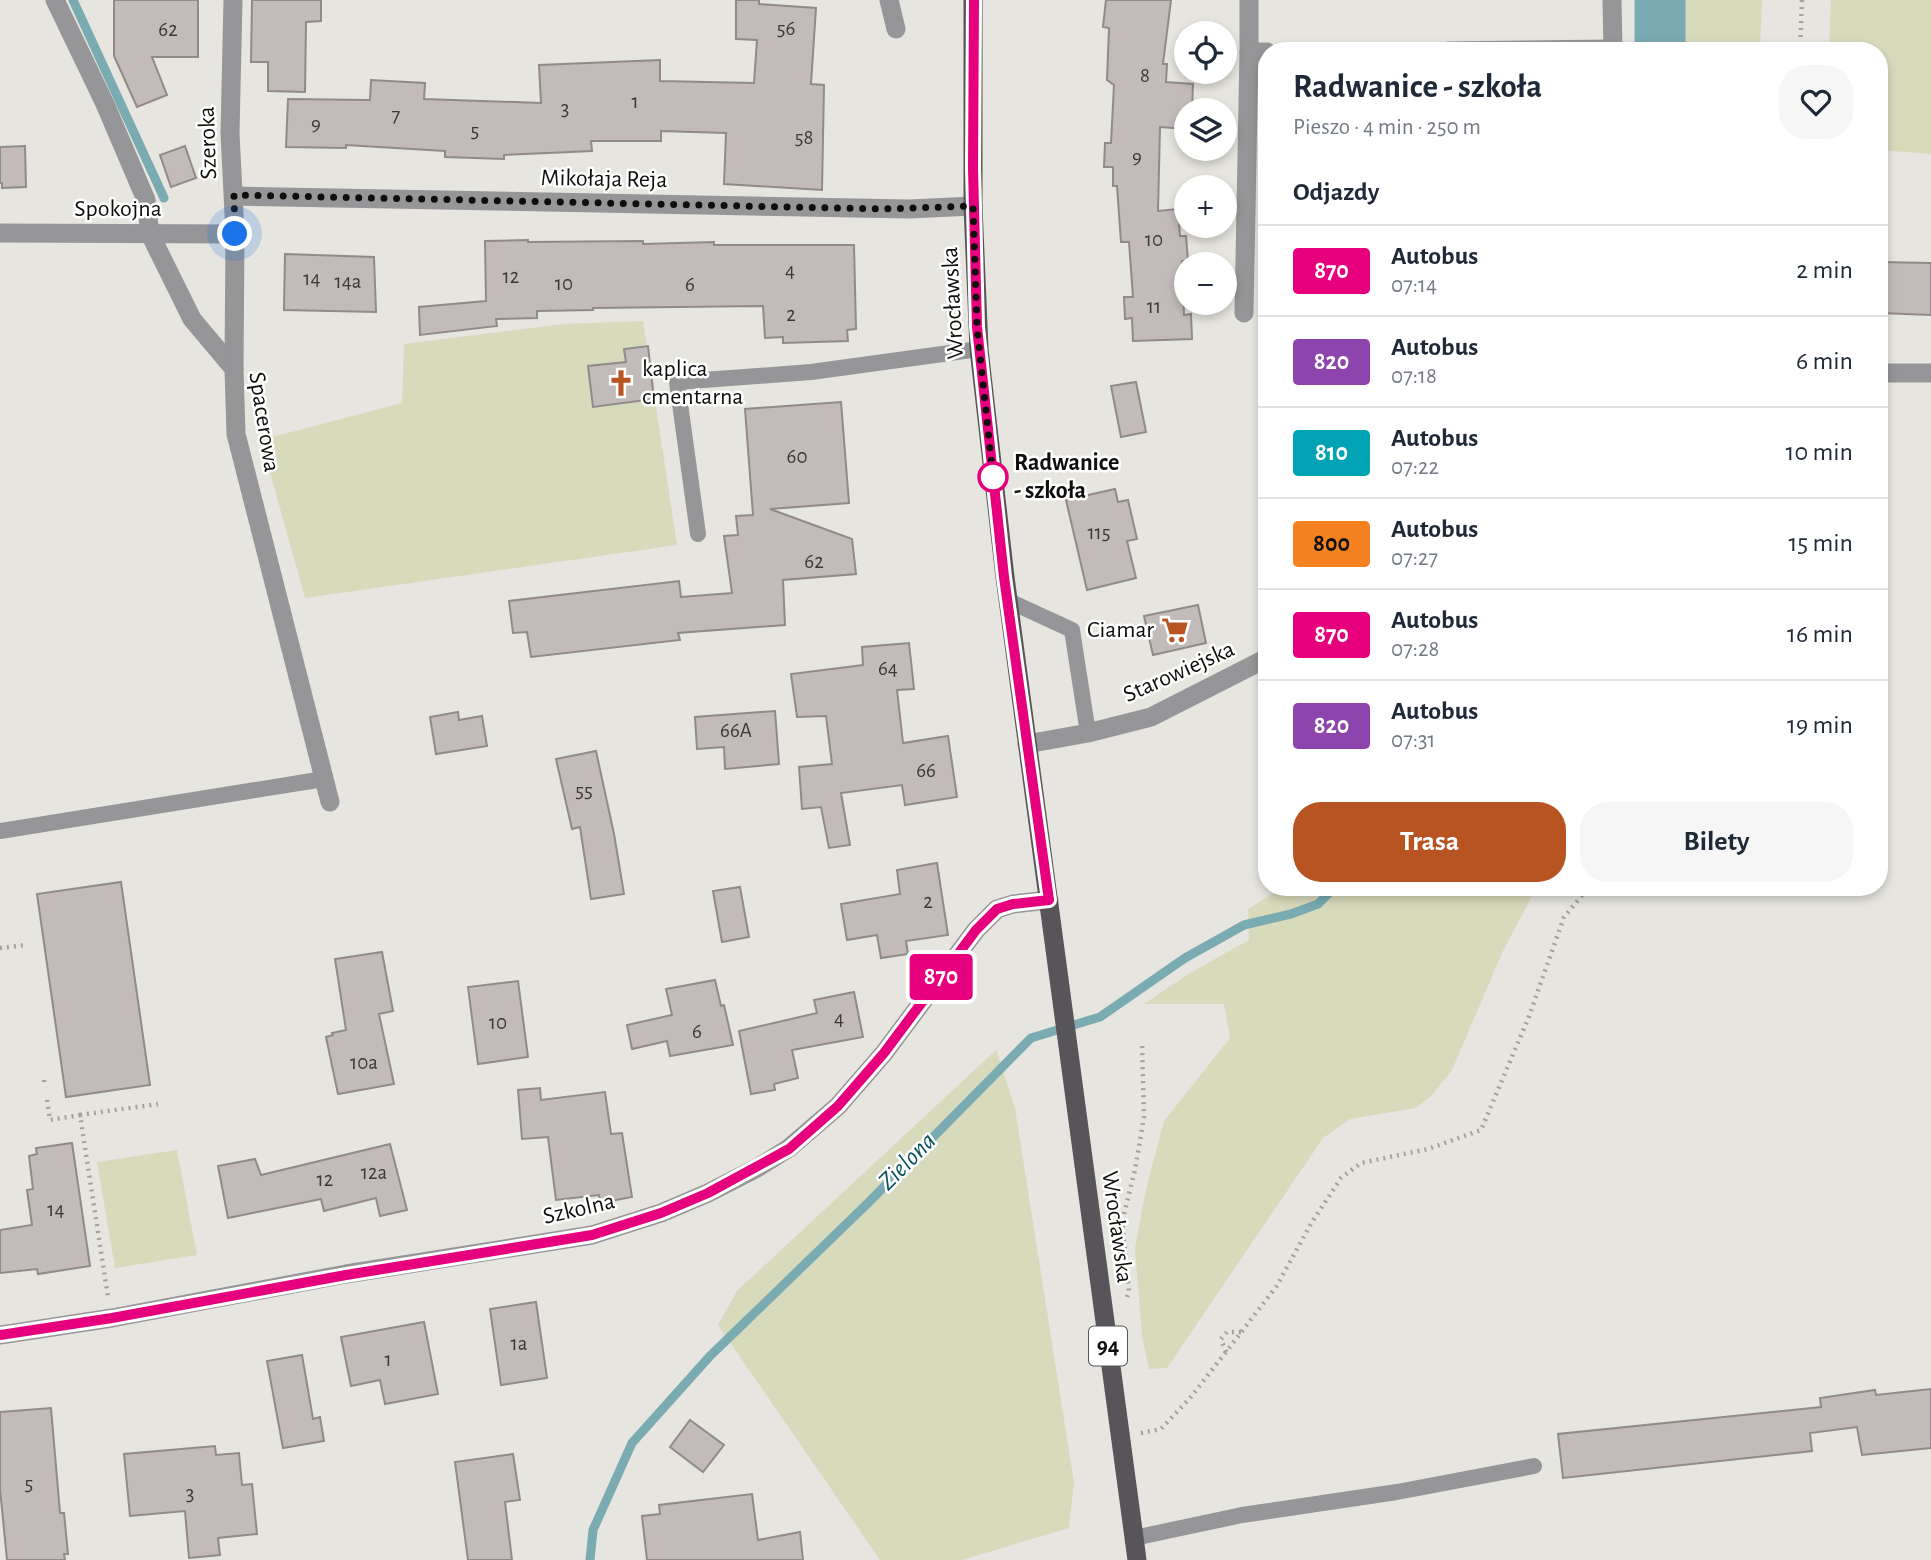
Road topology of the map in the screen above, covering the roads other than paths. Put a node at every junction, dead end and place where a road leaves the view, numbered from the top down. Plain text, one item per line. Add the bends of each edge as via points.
1 (55, 0) edge
2 (233, 0) edge
3 (889, 0) edge
4 (974, 0) edge
5 (1249, 0) edge
6 (1612, 0) edge
7 (896, 29) dead end
8 (1613, 42) edge
9 (1258, 52) edge
10 (234, 195) junction
11 (973, 206) junction
12 (0, 233) edge
13 (150, 234) junction
14 (235, 234) junction
15 (1244, 313) dead end
16 (979, 349) junction
17 (234, 369) junction
18 (1888, 373) edge
19 (1931, 373) edge
20 (698, 534) dead end
21 (1009, 601) junction
22 (1258, 663) edge
23 (1088, 733) junction
24 (1027, 744) junction
25 (324, 779) junction
26 (330, 802) dead end
27 (0, 831) edge
28 (1049, 900) junction
29 (0, 1335) edge
30 (1534, 1466) dead end
31 (1134, 1538) junction
32 (1137, 1560) edge

1 - 13 street, Spacerowa via 146,200
2 - 10 street, Szeroka via 230,133
3 - 7 street
4 - 11 main road, Wrocławska / 94
5 - 9 street
6 - 8 street
9 - 15 street
10 - 11 street, Mikołaja Reja via 882,209
10 - 14 street, Szeroka
11 - 16 main road, Wrocławska / 94
12 - 13 street, Spokojna
13 - 14 street, Spokojna
13 - 17 street, Spacerowa via 192,319
14 - 17 street, Szeroka
16 - 20 lane via 811,372 677,383
16 - 21 main road, Wrocławska / 94
17 - 25 street, Spacerowa via 236,434
18 - 19 street
21 - 23 lane via 1072,630
21 - 24 main road, 94
22 - 23 street, Starowiejska via 1151,717
23 - 24 street, Starowiejska
24 - 28 main road, 94
25 - 26 street, Spacerowa
25 - 27 lane
28 - 29 street, Szkolna via 997,909 976,930 884,1053 838,1106 789,1149 661,1213 592,1235
28 - 31 main road, Wrocławska / 94
30 - 31 lane via 1242,1515
31 - 32 main road, Wrocławska / 94

